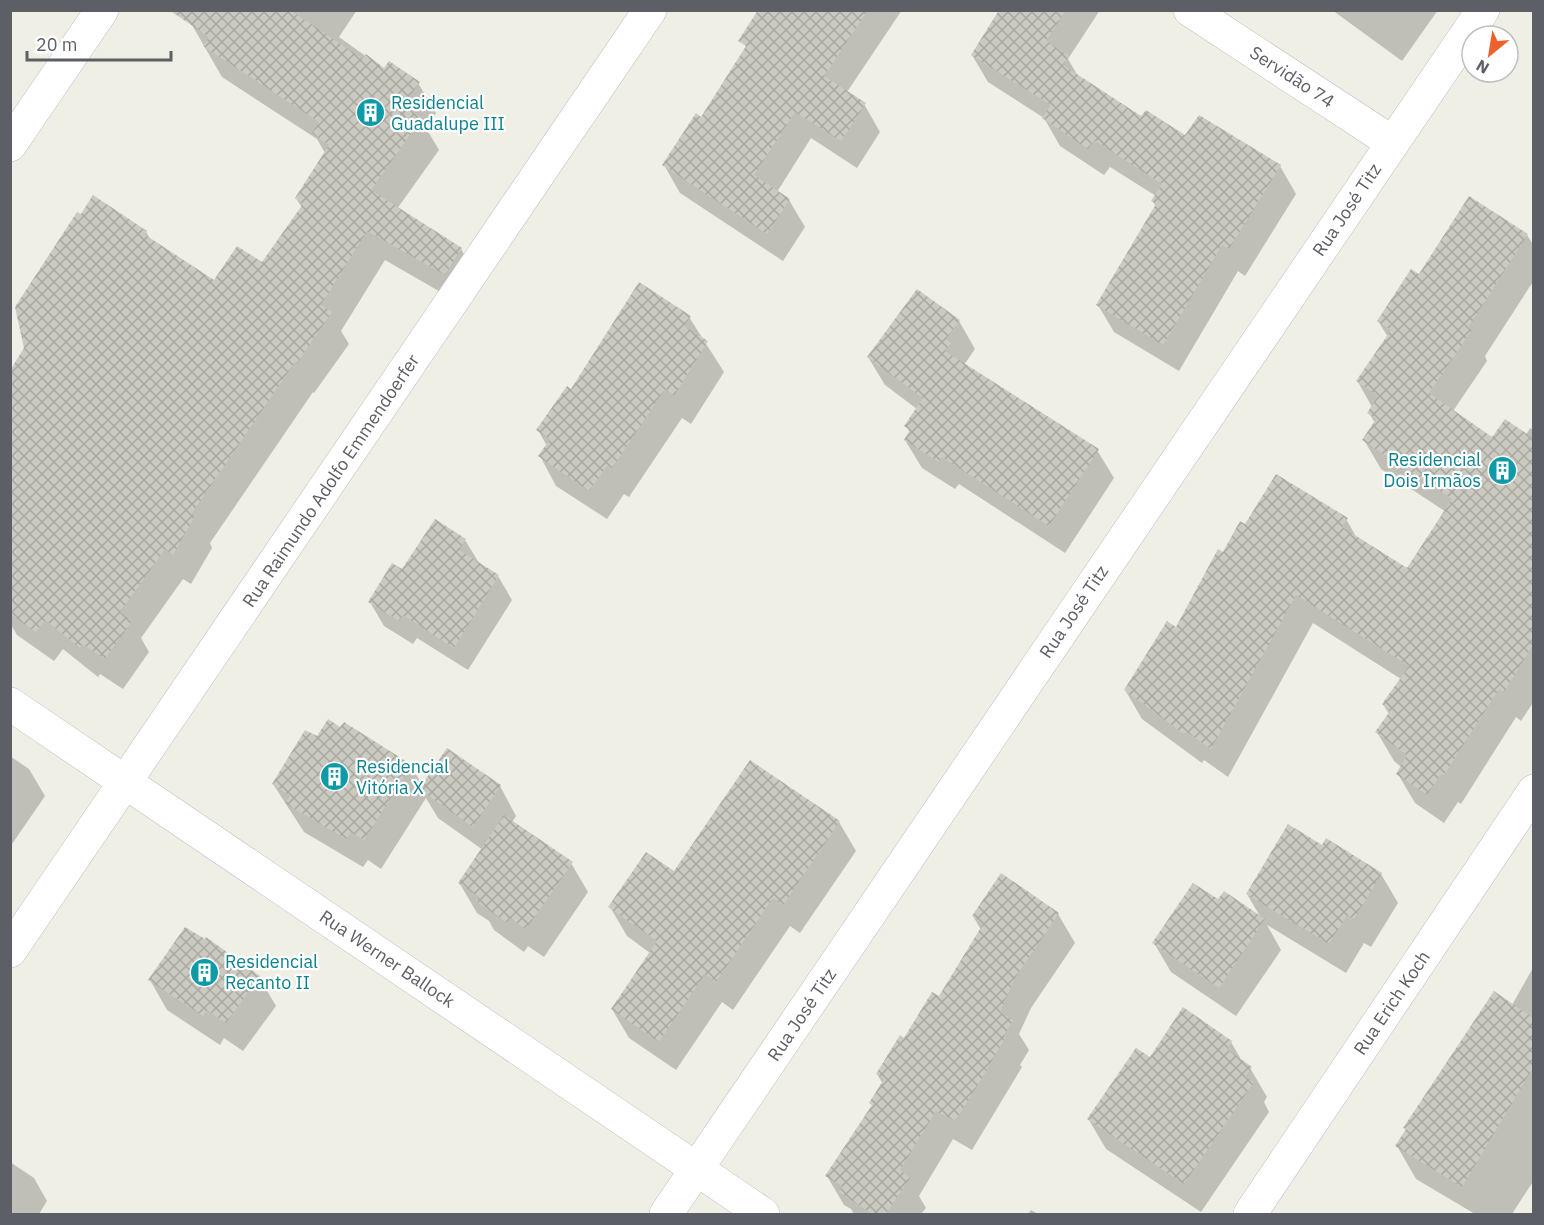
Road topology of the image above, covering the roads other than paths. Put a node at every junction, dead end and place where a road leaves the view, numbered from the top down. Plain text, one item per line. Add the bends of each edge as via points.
1 (102, 10) edge
2 (650, 10) edge
3 (1190, 10) edge
4 (1483, 10) edge
5 (1393, 143) junction
6 (10, 144) edge
7 (10, 704) edge
8 (125, 783) junction
9 (1533, 791) edge
10 (10, 951) edge
11 (697, 1170) junction
12 (666, 1215) edge
13 (763, 1215) edge
14 (1250, 1215) edge

1 - 6 street
2 - 8 street, Rua Raimundo Adolfo Emmendoerfer
3 - 5 street, Servidão 74
4 - 5 street, Rua José Titz
5 - 11 street, Rua José Titz
7 - 8 street, Rua Werner Ballock
8 - 10 street, Rua Raimundo Adolfo Emmendoerfer
8 - 11 street, Rua Werner Ballock
9 - 14 street, Rua Erich Koch
11 - 12 street, Rua José Titz
11 - 13 street, Rua Werner Ballock

